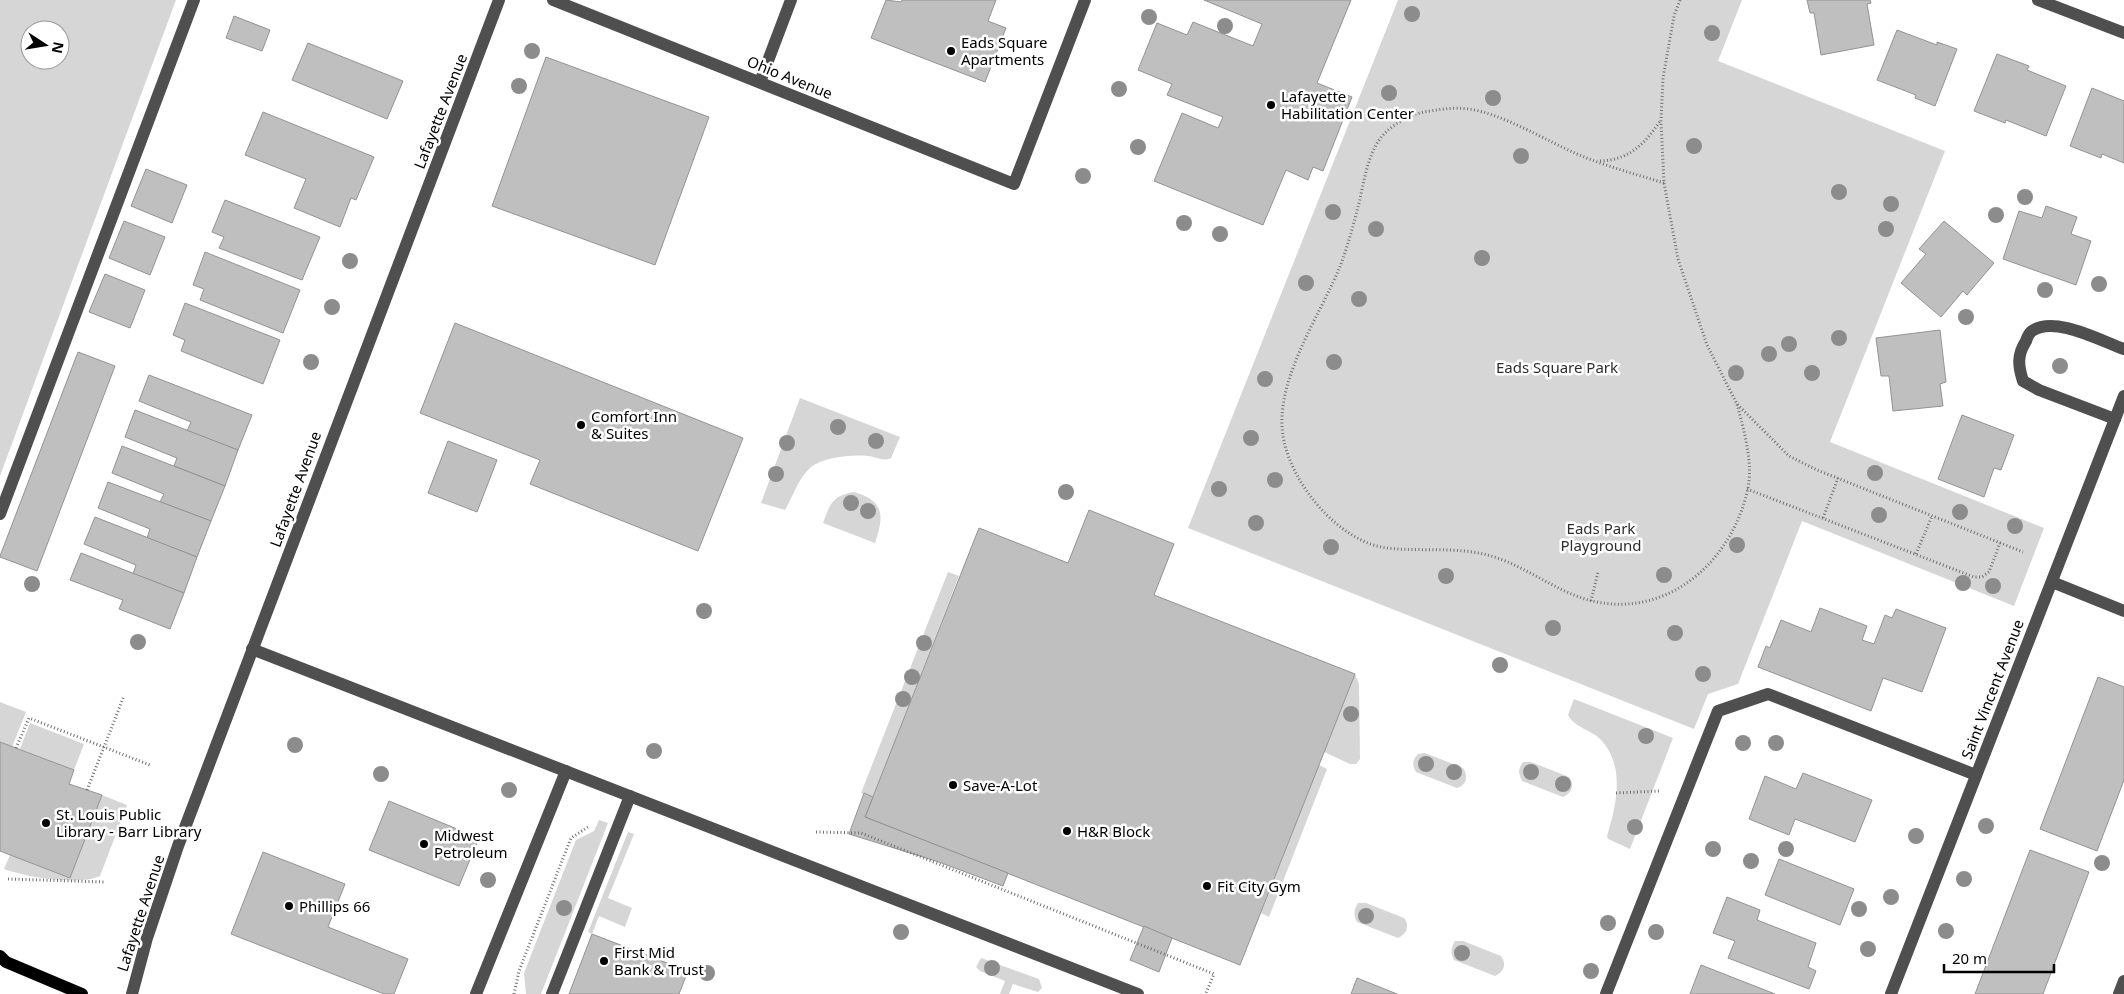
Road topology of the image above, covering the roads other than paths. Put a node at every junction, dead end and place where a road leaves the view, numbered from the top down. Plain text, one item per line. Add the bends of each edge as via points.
1 (194, 0) edge
2 (499, 0) edge
3 (554, 0) edge
4 (791, 0) edge
5 (1086, 0) edge
6 (2038, 0) edge
7 (2124, 33) edge
8 (760, 82) junction
9 (2124, 349) edge
10 (2124, 396) edge
11 (2115, 419) junction
12 (0, 514) edge
13 (2052, 582) junction
14 (2124, 611) edge
15 (252, 649) junction
16 (566, 771) junction
17 (1976, 775) junction
18 (630, 796) junction
19 (2, 960) edge
20 (2124, 981) edge
21 (82, 994) edge
22 (132, 994) edge
23 (476, 994) edge
24 (552, 994) edge
25 (1138, 994) edge
26 (1606, 994) edge
27 (1891, 994) edge
28 (2119, 994) edge

1 - 12 street
2 - 15 street, Lafayette Avenue
3 - 8 street, Ohio Avenue
4 - 8 street
5 - 8 street, Ohio Avenue via 1014,184
6 - 7 street
9 - 11 street via 2066,328 2048,325 2031,331 2022,348 2018,366 2023,381 2039,390
10 - 11 street, Saint Vincent Avenue
11 - 13 street, Saint Vincent Avenue
13 - 14 street
13 - 17 street, Saint Vincent Avenue
15 - 16 street
15 - 22 street, Lafayette Avenue via 178,846
16 - 18 street
16 - 23 street
17 - 26 street via 1768,694 1718,711
17 - 27 street, Saint Vincent Avenue
18 - 24 street
18 - 25 street
19 - 21 main road
20 - 28 street

